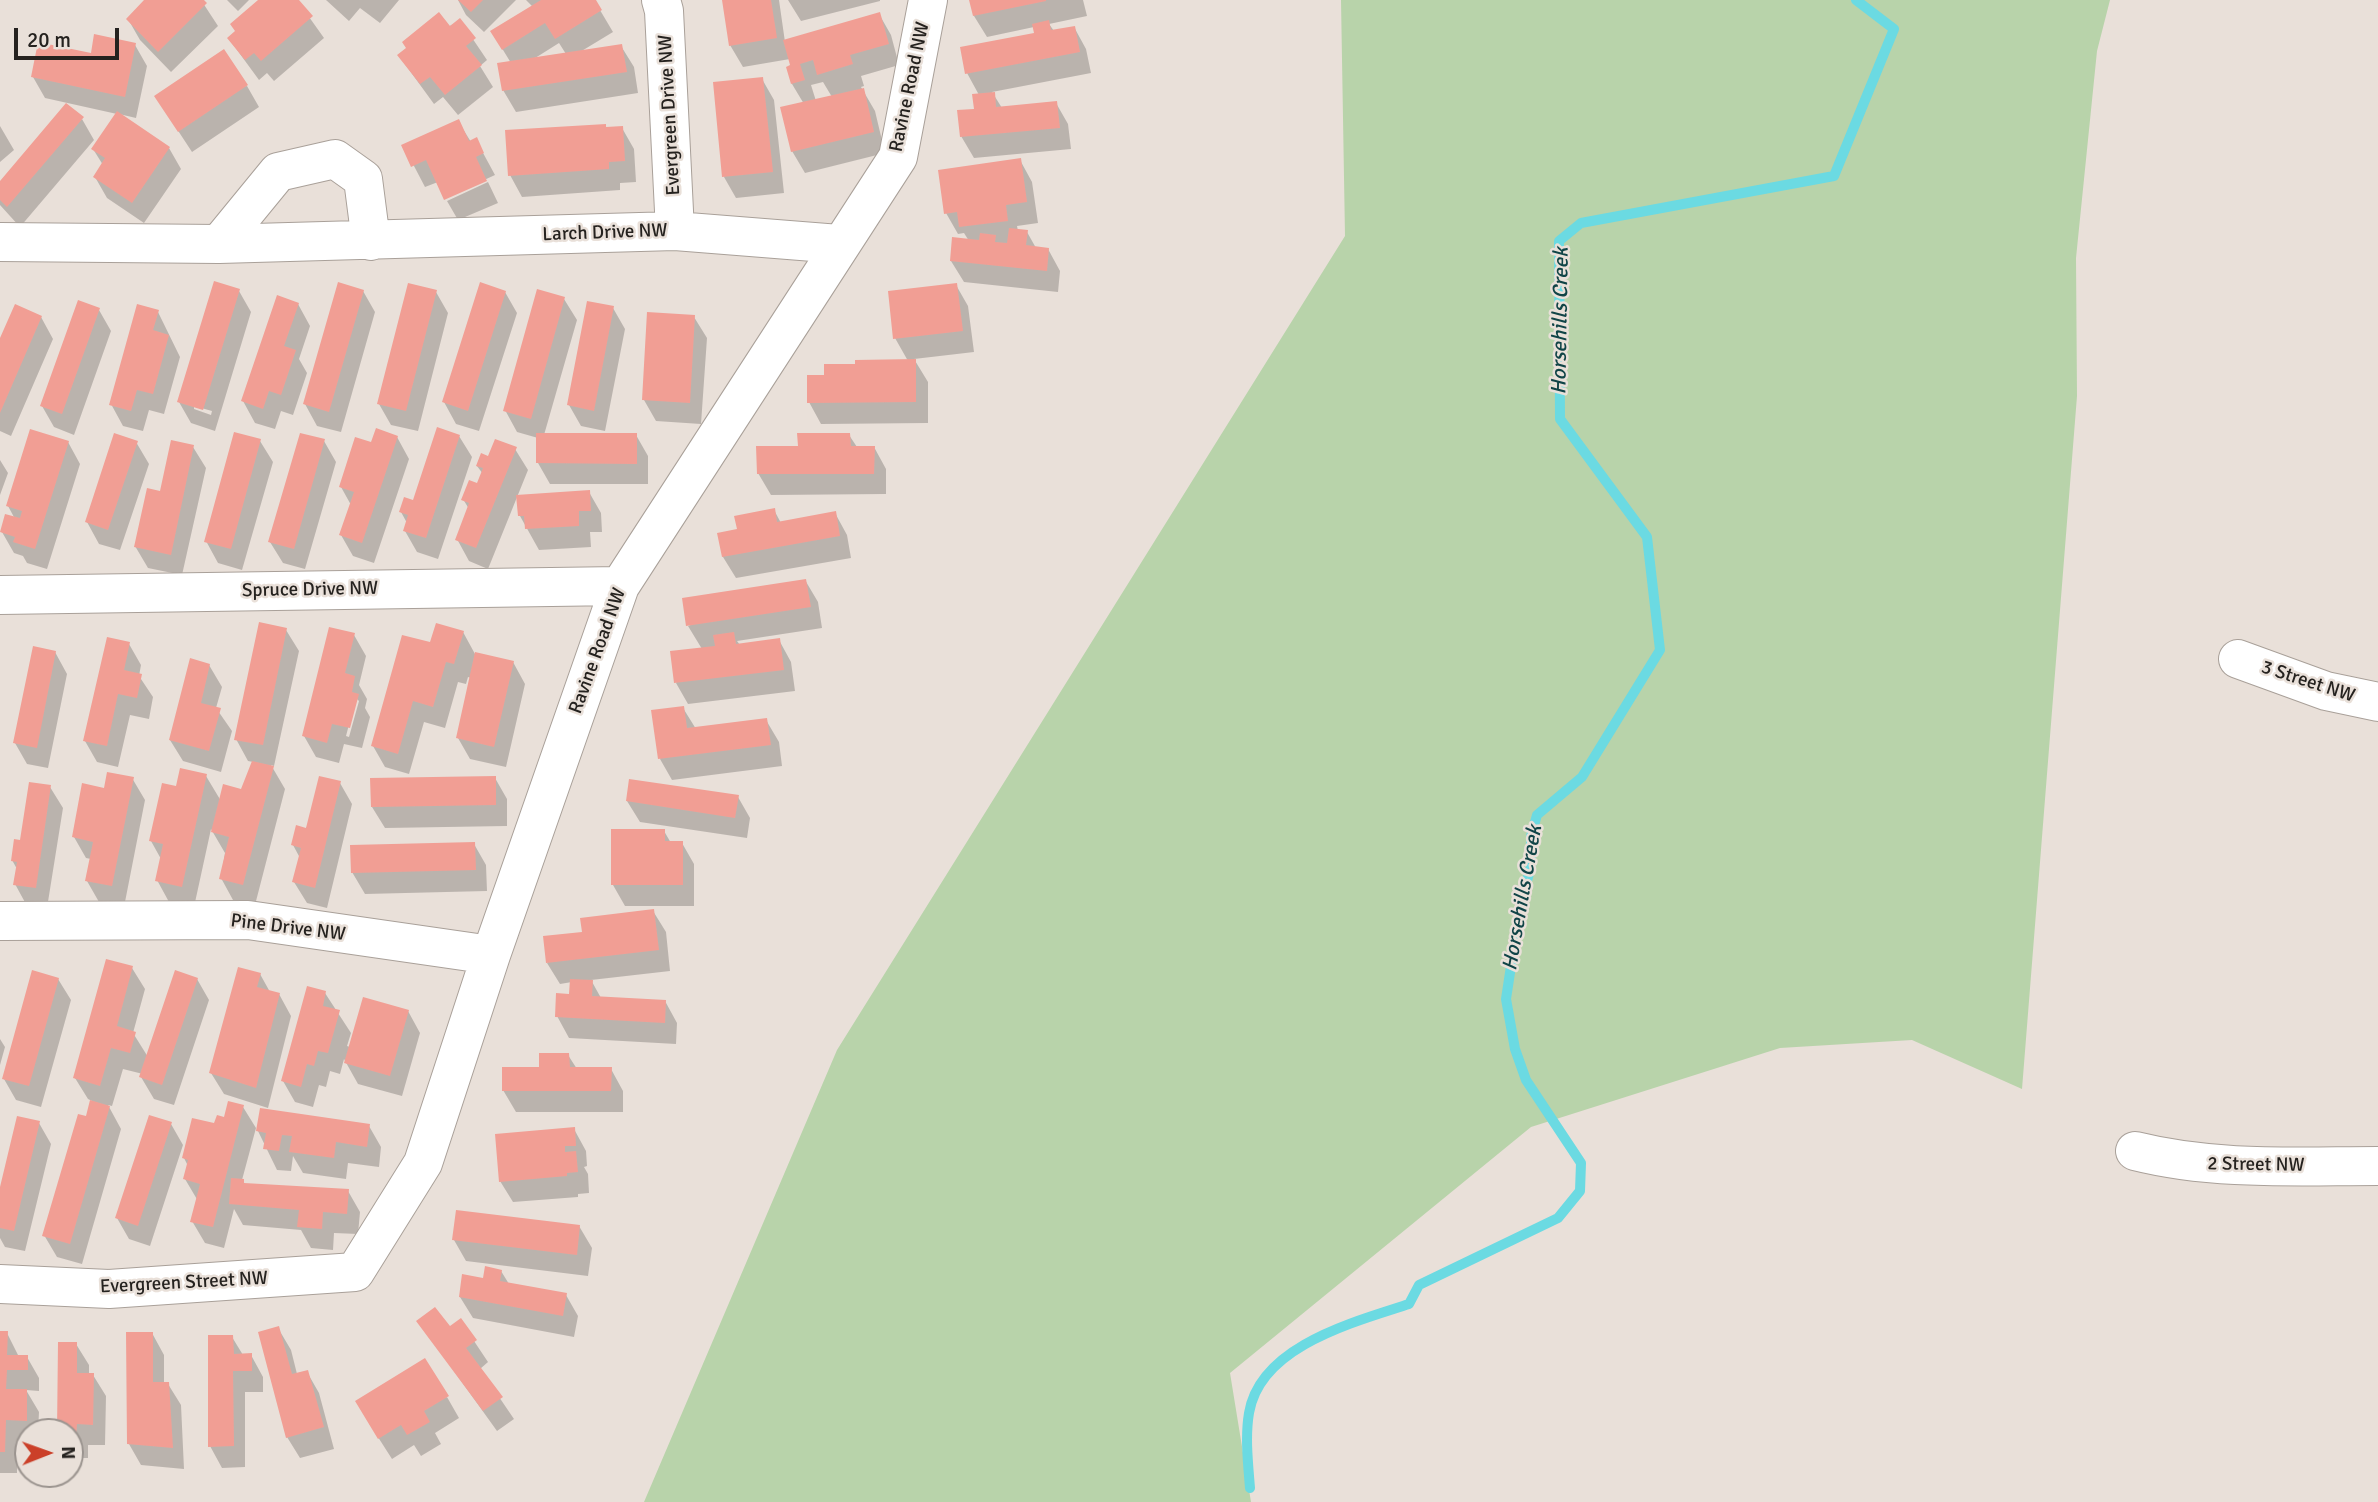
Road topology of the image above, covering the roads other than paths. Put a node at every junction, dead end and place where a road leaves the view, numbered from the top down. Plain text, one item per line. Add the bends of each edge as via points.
1 (661, 0) edge
2 (928, 0) edge
3 (675, 231) junction
4 (371, 241) junction
5 (0, 242) edge
6 (219, 244) junction
7 (839, 244) junction
8 (620, 586) junction
9 (0, 595) edge
10 (2238, 659) dead end
11 (2378, 702) edge
12 (0, 921) edge
13 (491, 955) junction
14 (2135, 1151) dead end
15 (2378, 1166) edge
16 (362, 1260) joint
17 (0, 1284) edge

1 - 3 street, Evergreen Drive NW
2 - 7 street, Ravine Road NW via 898,157
3 - 4 street, Larch Drive NW
3 - 7 street, Larch Drive NW
4 - 6 street, Larch Drive NW
4 - 6 street via 363,178 335,159 278,172
5 - 6 street, Larch Drive NW
7 - 8 street, Ravine Road NW
8 - 9 street, Spruce Drive NW
8 - 13 street, Ravine Road NW
10 - 11 street, 3 Street NW via 2326,691
12 - 13 street, Pine Drive NW via 248,920
13 - 16 street, Ravine Road NW via 423,1163
14 - 15 street, 2 Street NW via 2210,1165
16 - 17 street, Evergreen Street NW via 355,1272 109,1289

